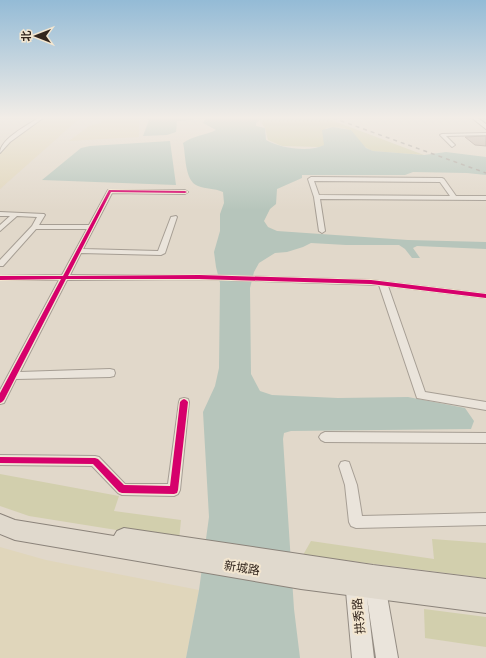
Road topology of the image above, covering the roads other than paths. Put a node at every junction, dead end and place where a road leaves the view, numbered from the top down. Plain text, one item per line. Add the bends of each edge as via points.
1 (185, 192) dead end
2 (317, 197) junction
3 (454, 198) junction
4 (486, 198) edge
5 (0, 214) edge
6 (16, 214) junction
7 (174, 217) dead end
8 (91, 227) junction
9 (34, 228) junction
10 (0, 229) edge
11 (322, 231) dead end
12 (78, 251) junction
13 (0, 264) edge
14 (0, 278) edge
15 (64, 278) junction
16 (383, 284) junction
17 (486, 296) edge
18 (110, 373) dead end
19 (13, 376) junction
20 (0, 400) edge
21 (184, 402) dead end
22 (486, 406) edge
23 (325, 437) dead end
24 (486, 438) edge
25 (0, 460) edge
26 (345, 466) dead end
27 (0, 514) edge
28 (486, 519) edge
29 (0, 524) edge
30 (198, 555) junction
31 (365, 581) junction
32 (486, 590) edge
33 (486, 601) edge
34 (363, 658) edge
35 (387, 658) edge

1 - 8 street via 110,191
2 - 3 street
2 - 3 street via 311,179 442,180
2 - 11 street
3 - 4 street
5 - 6 street
6 - 9 street via 42,215
6 - 10 street
7 - 12 street via 161,253
8 - 9 street
8 - 12 street
9 - 13 street
12 - 15 street
14 - 15 street
15 - 16 street via 199,277
15 - 19 street
16 - 17 street
16 - 22 street via 421,395
18 - 19 street
19 - 20 street
21 - 25 street via 174,490 122,489 95,461
23 - 24 street
26 - 28 street via 351,485 356,522
27 - 30 main road, 新城路 via 20,522
29 - 30 main road, 新城路 via 15,530
30 - 31 main road, 新城路
31 - 32 main road, 新城路
31 - 33 main road, 新城路
31 - 34 main road, 拱秀路
31 - 35 main road, 拱秀路

